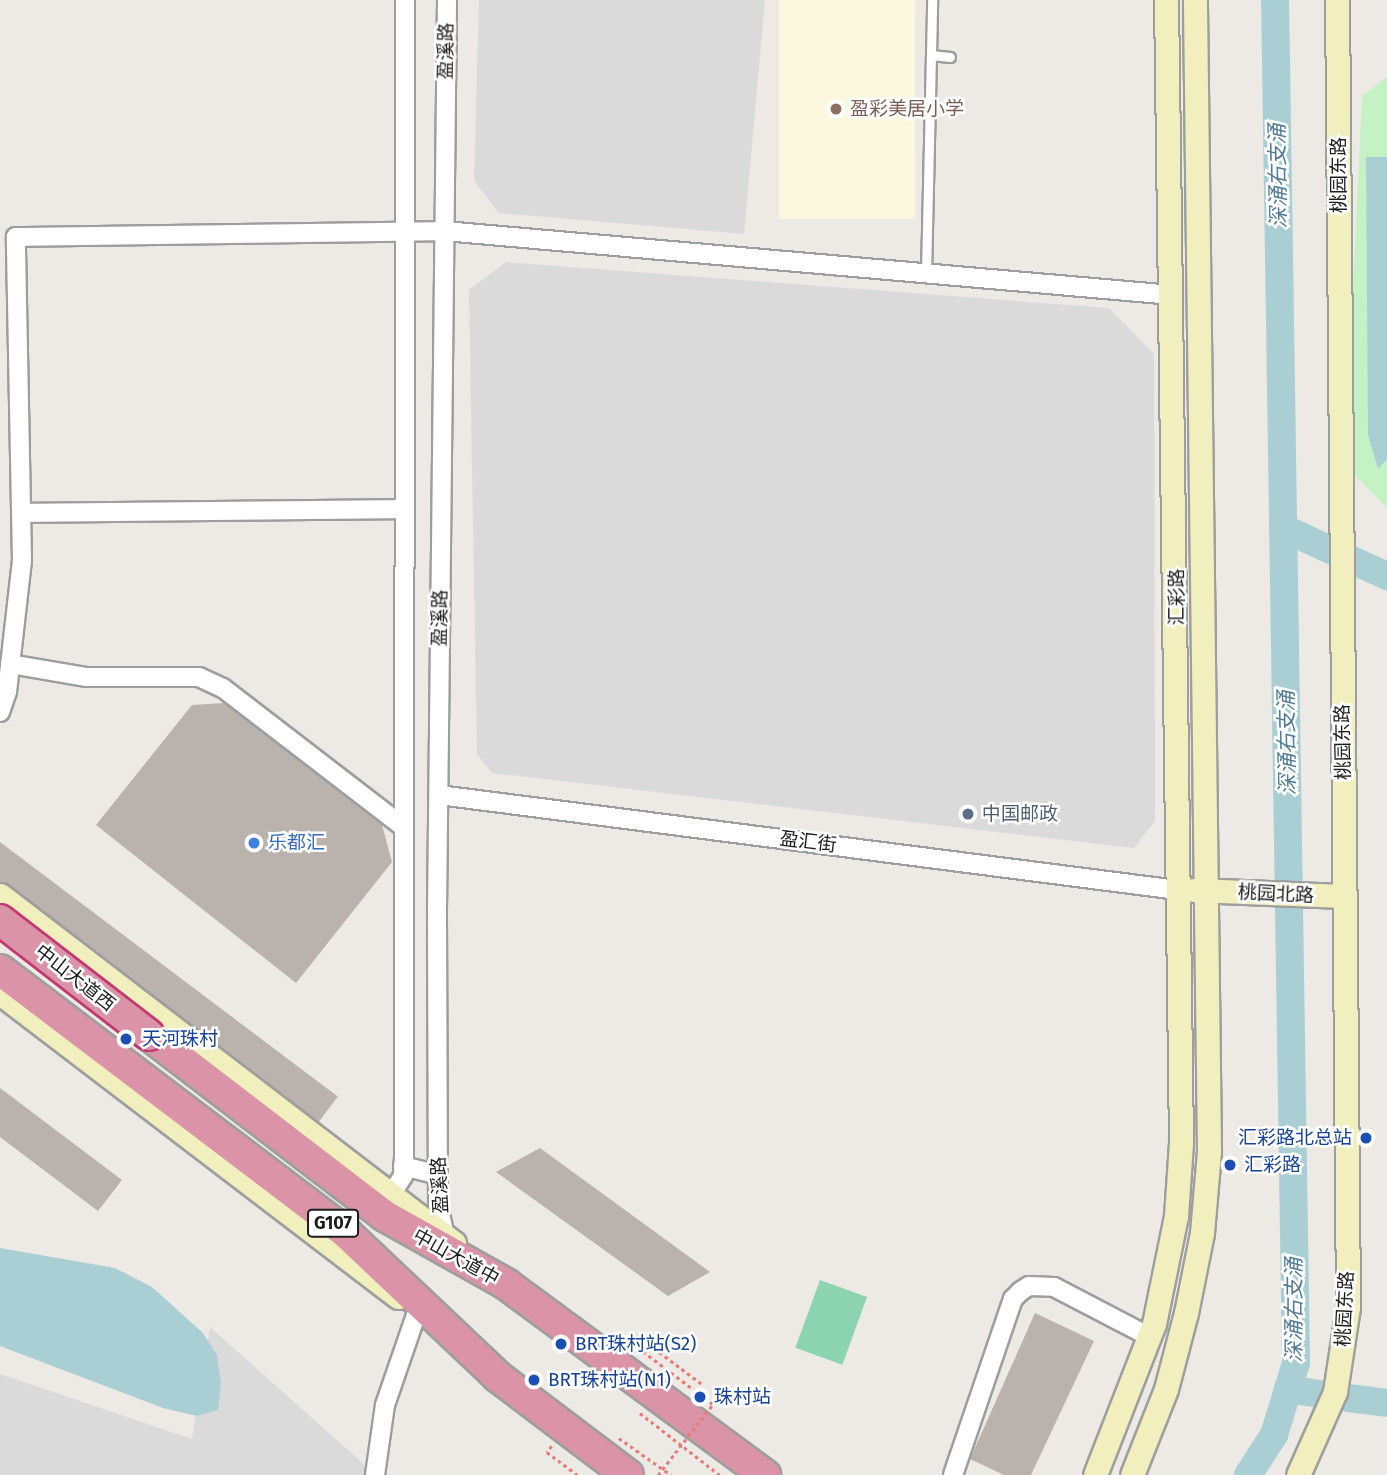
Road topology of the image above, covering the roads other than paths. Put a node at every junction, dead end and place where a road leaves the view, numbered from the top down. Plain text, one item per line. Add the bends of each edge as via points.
1 (405, 0) edge
2 (447, 0) edge
3 (932, 0) edge
4 (1166, 0) edge
5 (1195, 0) edge
6 (1337, 0) edge
7 (930, 55) junction
8 (950, 57) dead end
9 (404, 231) junction
10 (444, 231) junction
11 (926, 274) junction
12 (1173, 295) junction
13 (1175, 434) junction
14 (1202, 435) junction
15 (1176, 484) junction
16 (1203, 484) junction
17 (403, 509) junction
18 (22, 513) junction
19 (10, 664) junction
20 (0, 712) edge
21 (439, 795) junction
22 (402, 826) junction
23 (1178, 890) junction
24 (1207, 890) junction
25 (0, 895) edge
26 (1344, 896) junction
27 (0, 920) edge
28 (0, 926) edge
29 (42, 926) junction
30 (1208, 953) junction
31 (1180, 954) junction
32 (0, 970) edge
33 (0, 993) edge
34 (149, 1035) joint
35 (403, 1166) junction
36 (438, 1175) junction
37 (392, 1193) junction
38 (445, 1236) junction
39 (506, 1284) junction
40 (417, 1312) junction
41 (1150, 1337) junction
42 (476, 1357) junction
43 (375, 1475) edge
44 (628, 1475) edge
45 (765, 1475) edge
46 (953, 1475) edge
47 (1095, 1475) edge
48 (1132, 1475) edge
49 (1297, 1475) edge

1 - 9 street, 盈溪路
2 - 10 street, 盈溪路
3 - 7 lane
4 - 12 street, 汇彩路
5 - 14 street, 汇彩路
6 - 26 street, 桃园东路
7 - 8 lane
7 - 11 lane
9 - 10 street
9 - 17 street, 盈溪路
9 - 18 street via 16,237
10 - 11 street
10 - 21 street, 盈溪路
11 - 12 street
12 - 13 street, 汇彩路
13 - 14 street
13 - 15 street, 汇彩路
14 - 16 street, 汇彩路
15 - 16 street
15 - 23 street, 汇彩路
16 - 24 street, 汇彩路
17 - 18 street
17 - 22 street, 盈溪路
18 - 19 street via 22,561
19 - 20 street
19 - 22 street via 87,677 199,677 223,688
21 - 23 street, 盈汇街
21 - 36 street, 盈溪路
22 - 35 street, 盈溪路
23 - 24 street, 桃园北路
23 - 31 street, 汇彩路
24 - 26 street, 桃园北路
24 - 30 street, 汇彩路
25 - 29 street
26 - 49 street, 桃园东路 via 1346,1328 1328,1415
27 - 34 highway, 中山大道西 / G107, bridge
28 - 29 street via 15,922
29 - 37 street
30 - 31 street
30 - 48 street, 汇彩路 via 1210,1109 1202,1233 1166,1389
31 - 41 street, 汇彩路 via 1179,1184 1170,1251
32 - 42 highway, 中山大道西 / G107 via 346,1233
33 - 40 street
34 - 39 highway, 中山大道中 / G107 via 385,1216
35 - 36 street
35 - 37 street, 盈溪路
36 - 38 street, 盈溪路
37 - 38 street
38 - 39 street
39 - 45 highway, 中山大道中 / G107
40 - 42 street
40 - 43 street via 385,1405
41 - 46 street via 1054,1287 1029,1286 1021,1291 1013,1299
41 - 47 street, 汇彩路
42 - 44 highway, G107

